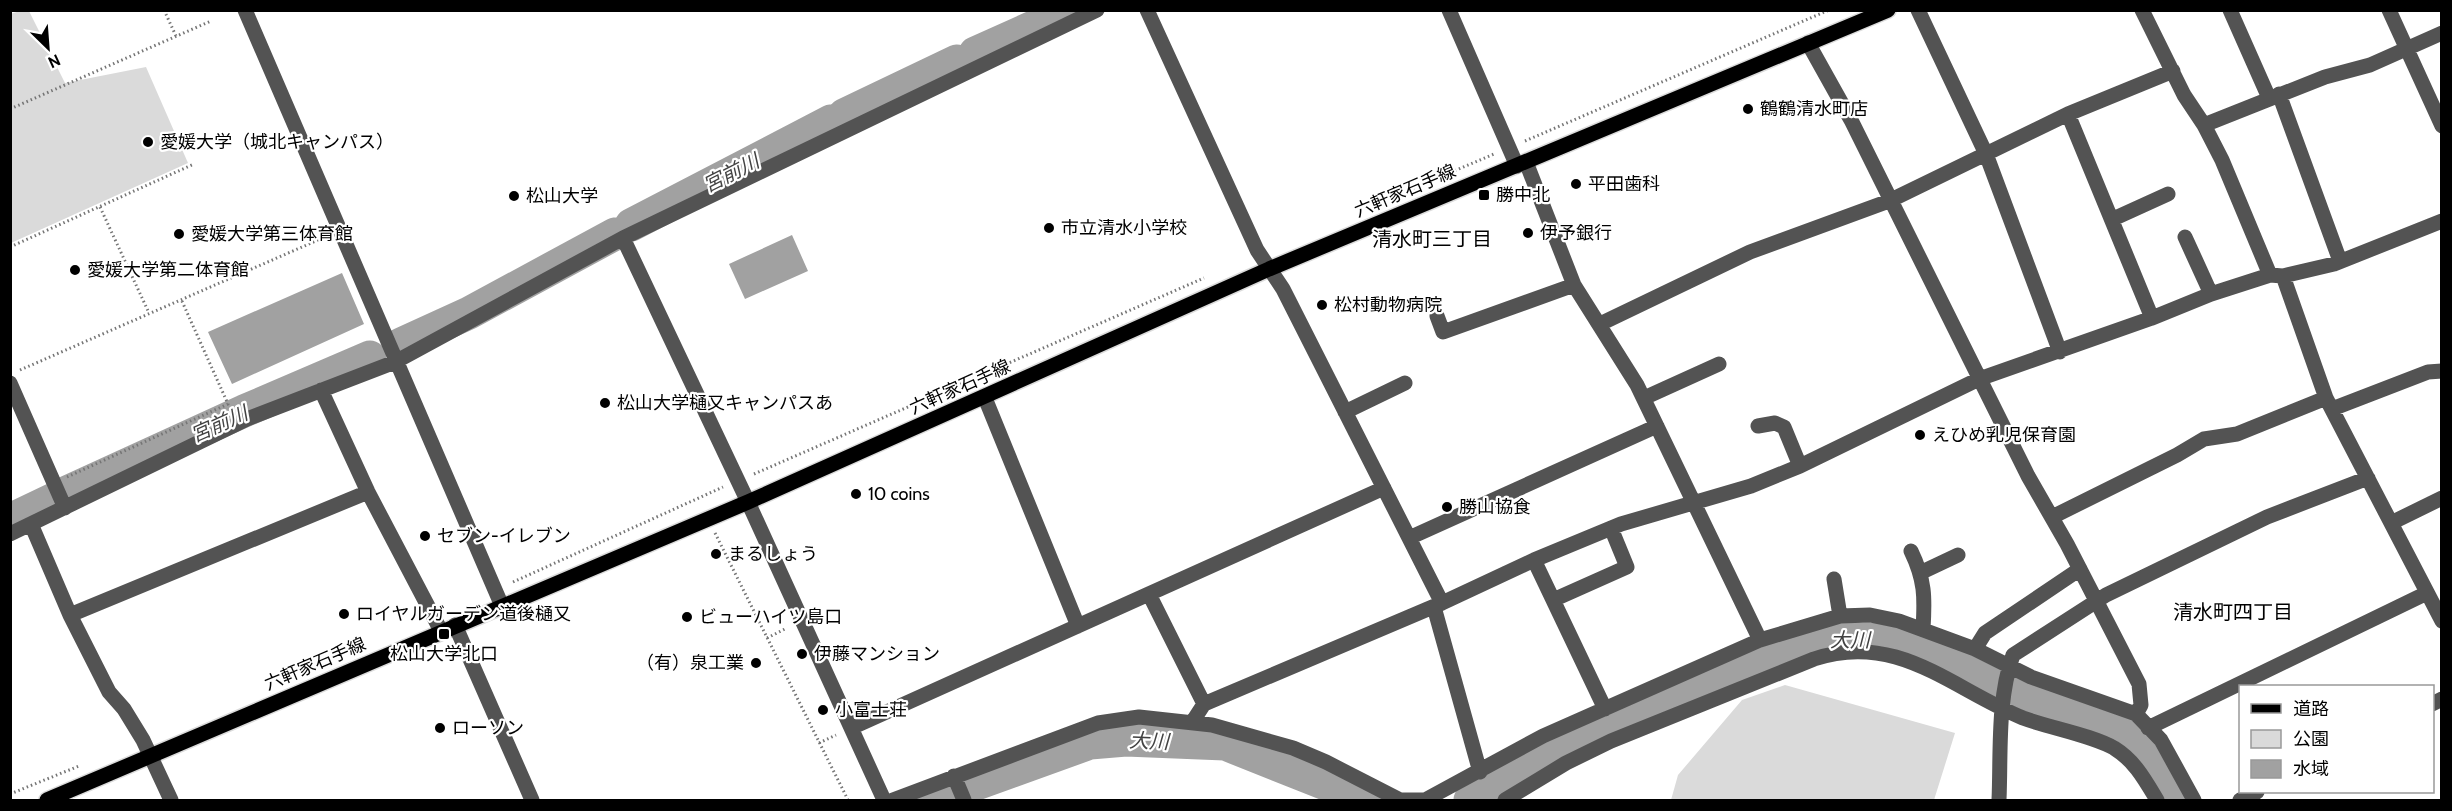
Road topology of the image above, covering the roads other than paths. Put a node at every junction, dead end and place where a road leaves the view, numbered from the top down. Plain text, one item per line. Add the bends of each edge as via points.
1 (245, 10) edge
2 (1097, 10) edge
3 (1147, 10) edge
4 (1449, 10) edge
5 (1888, 10) edge
6 (1918, 10) edge
7 (2142, 10) edge
8 (2230, 10) edge
9 (2389, 10) edge
10 (2442, 33) edge
11 (1808, 43) junction
12 (2406, 50) junction
13 (2173, 71) junction
14 (2274, 96) junction
15 (2068, 114) junction
16 (2204, 125) junction
17 (2442, 126) edge
18 (1986, 154) junction
19 (1521, 164) junction
20 (2168, 194) dead end
21 (1889, 201) junction
22 (2113, 219) junction
23 (2442, 221) edge
24 (2185, 237) dead end
25 (623, 238) junction
26 (2340, 261) junction
27 (1269, 269) junction
28 (2277, 276) junction
29 (1574, 285) junction
30 (2211, 294) junction
31 (1437, 316) dead end
32 (2152, 318) junction
33 (1600, 324) junction
34 (2060, 352) junction
35 (392, 354) junction
36 (1719, 364) dead end
37 (2442, 371) edge
38 (1979, 379) junction
39 (10, 383) edge
40 (1405, 383) dead end
41 (321, 390) junction
42 (985, 398) junction
43 (1644, 398) junction
44 (2329, 403) junction
45 (1345, 412) junction
46 (1657, 426) junction
47 (1758, 426) dead end
48 (1800, 466) junction
49 (2368, 478) junction
50 (1384, 488) junction
51 (368, 492) junction
52 (2442, 498) edge
53 (1691, 501) junction
54 (748, 502) junction
55 (65, 508) junction
56 (2052, 517) junction
57 (2391, 523) junction
58 (31, 524) junction
59 (1611, 528) junction
60 (10, 534) edge
61 (1409, 538) junction
62 (1911, 550) dead end
63 (1958, 555) dead end
64 (1534, 560) junction
65 (2080, 569) junction
66 (1922, 572) junction
67 (1834, 579) dead end
68 (2427, 593) junction
69 (1149, 594) junction
70 (1553, 600) junction
71 (2097, 601) junction
72 (1438, 605) junction
73 (502, 606) junction
74 (2439, 611) edge
75 (70, 615) junction
76 (1840, 616) junction
77 (1078, 626) junction
78 (448, 628) junction
79 (1923, 629) junction
80 (1760, 640) junction
81 (1975, 648) junction
82 (2008, 673) junction
83 (1204, 704) junction
84 (2004, 705) junction
85 (1605, 709) junction
86 (2136, 714) junction
87 (1193, 721) junction
88 (851, 728) junction
89 (2148, 728) junction
90 (152, 756) junction
91 (1480, 772) junction
92 (955, 778) junction
93 (2255, 793) edge
94 (1400, 800) edge
95 (47, 801) edge
96 (171, 801) edge
97 (532, 801) edge
98 (884, 801) edge
99 (893, 801) edge
100 (964, 801) edge
101 (1505, 801) edge
102 (1999, 801) edge
103 (2157, 801) edge
104 (2194, 801) edge
105 (2240, 801) edge

1 - 35 street
2 - 25 street
3 - 27 street
4 - 19 street via 1509,147
5 - 11 main road, 六軒家石手線
6 - 18 street
7 - 13 street
8 - 14 street
9 - 12 street
10 - 12 street
11 - 19 main road, 六軒家石手線
11 - 21 street via 1851,120
12 - 14 street
12 - 17 street
13 - 15 street
13 - 16 street
14 - 16 street
14 - 26 street
15 - 18 street
15 - 22 street
16 - 28 street
18 - 21 street
18 - 34 street
19 - 27 main road, 六軒家石手線
19 - 29 street
20 - 22 street
21 - 33 street via 1750,252
21 - 38 street
22 - 32 street
23 - 26 street
24 - 30 street
25 - 35 street
25 - 54 street
26 - 28 street
27 - 42 main road, 六軒家石手線
27 - 45 street
28 - 30 street
28 - 44 street
29 - 31 street via 1443,332
29 - 33 street
30 - 32 street
32 - 34 street
33 - 43 street
34 - 38 street
35 - 41 street
35 - 73 street
36 - 43 street
37 - 44 street
38 - 48 street
38 - 56 street
39 - 55 street
40 - 45 street
41 - 51 street
41 - 55 street via 247,419
42 - 54 main road, 六軒家石手線
42 - 77 street
43 - 46 street
44 - 49 street
44 - 56 street via 2237,434 2204,439
45 - 50 street
46 - 53 street
46 - 61 street
47 - 48 street via 1775,423 1784,427
48 - 53 street via 1751,486
49 - 57 street
49 - 71 street via 2267,518
50 - 61 street
50 - 69 street
51 - 75 street
51 - 78 street
52 - 57 street
53 - 59 street
53 - 80 street
54 - 73 main road, 六軒家石手線
54 - 88 street
55 - 58 street
56 - 65 street
57 - 68 street
58 - 60 street
58 - 75 street
59 - 64 street
59 - 70 street via 1627,567
61 - 72 street
62 - 66 street
63 - 66 street
64 - 70 street
64 - 72 street
65 - 71 street
65 - 81 street via 1985,633
66 - 79 street
67 - 76 street
68 - 74 street
68 - 89 street
69 - 77 street
69 - 83 street
70 - 85 street
71 - 82 street via 2013,655
71 - 86 street via 2139,684 2141,705
72 - 83 street
72 - 91 street
73 - 78 main road, 六軒家石手線
75 - 90 street via 109,692
76 - 79 street via 1870,615
76 - 80 street
77 - 88 street
78 - 90 main road, 六軒家石手線
78 - 97 street
79 - 81 street
80 - 85 street
81 - 82 street
82 - 84 street
82 - 86 street
83 - 87 street
84 - 101 street via 1909,660 1861,651 1835,652 1611,741 1566,763
84 - 102 street
84 - 103 street via 2031,721 2113,748 2138,767
85 - 91 street via 1543,736
86 - 89 street
87 - 92 street via 1139,717 1098,723
87 - 94 street via 1293,748
88 - 98 street
89 - 104 street via 2161,740
90 - 95 main road, 六軒家石手線
90 - 96 street
91 - 94 street via 1425,800
92 - 99 street
92 - 100 street
93 - 105 street

